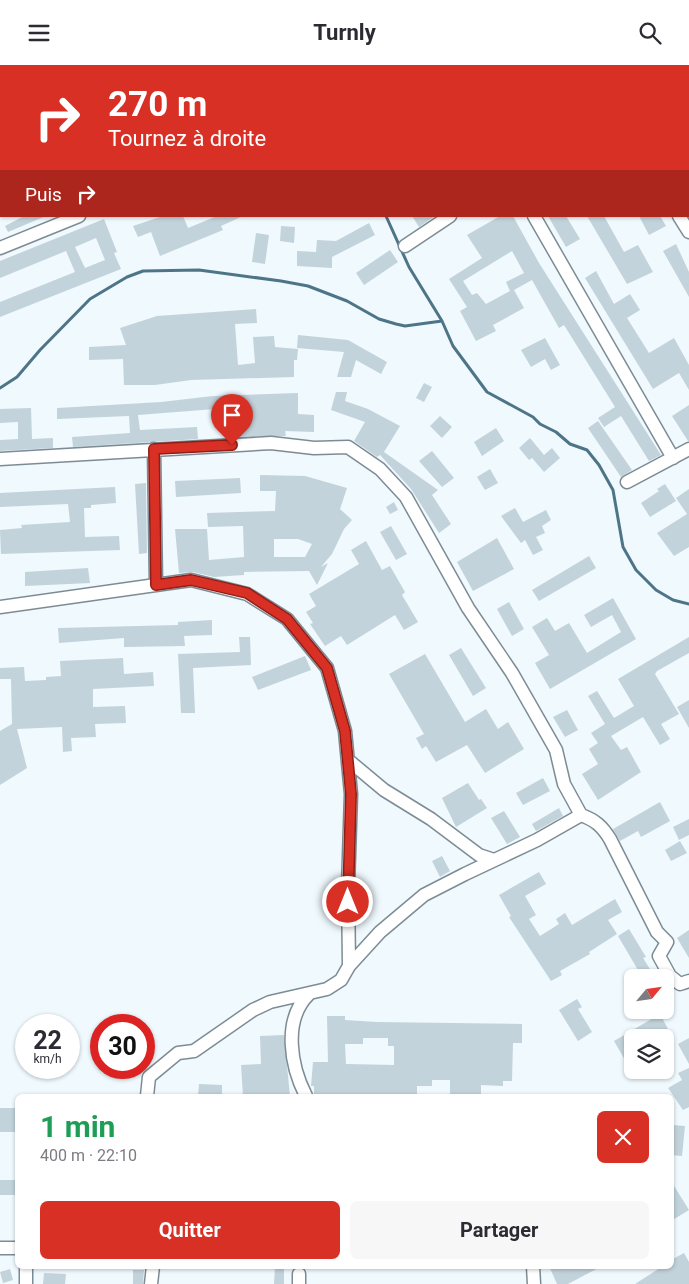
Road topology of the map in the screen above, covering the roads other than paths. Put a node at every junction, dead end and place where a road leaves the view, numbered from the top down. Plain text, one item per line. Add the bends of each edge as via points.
1 (76, 217) edge
2 (448, 217) edge
3 (535, 217) edge
4 (684, 218) edge
5 (689, 232) edge
6 (405, 246) dead end
7 (0, 247) edge
8 (154, 449) junction
9 (689, 449) edge
10 (673, 458) junction
11 (0, 459) edge
12 (628, 482) dead end
13 (156, 585) junction
14 (0, 607) edge
15 (348, 760) junction
16 (580, 815) junction
17 (494, 860) junction
18 (348, 966) junction
19 (689, 981) edge
20 (308, 994) junction
21 (148, 1094) edge
22 (305, 1094) edge
23 (0, 1248) edge
24 (15, 1248) edge
25 (26, 1269) edge
26 (153, 1269) edge
27 (533, 1269) edge
28 (26, 1284) edge
29 (151, 1284) edge
30 (534, 1284) edge

1 - 7 street
2 - 6 street
3 - 10 street
4 - 5 street
8 - 11 street
8 - 13 street
8 - 16 street via 271,443 314,448 348,447 380,469 406,497 468,609 512,673 556,750 564,784
9 - 10 street
10 - 12 street
13 - 14 street
13 - 15 street via 191,580 247,593 287,619 327,668 345,731
15 - 17 street via 384,790 431,819 479,855
15 - 18 street via 351,794
16 - 17 street via 538,840
16 - 19 street via 602,826 657,932 667,942 659,956 664,967 680,984
17 - 18 street via 424,895 380,932
18 - 20 street via 341,979 328,989
20 - 21 street via 270,1002 252,1010 194,1051 178,1053 149,1077
20 - 22 street via 300,1003 292,1053 294,1069
23 - 24 street
25 - 28 street
26 - 29 street
27 - 30 street

